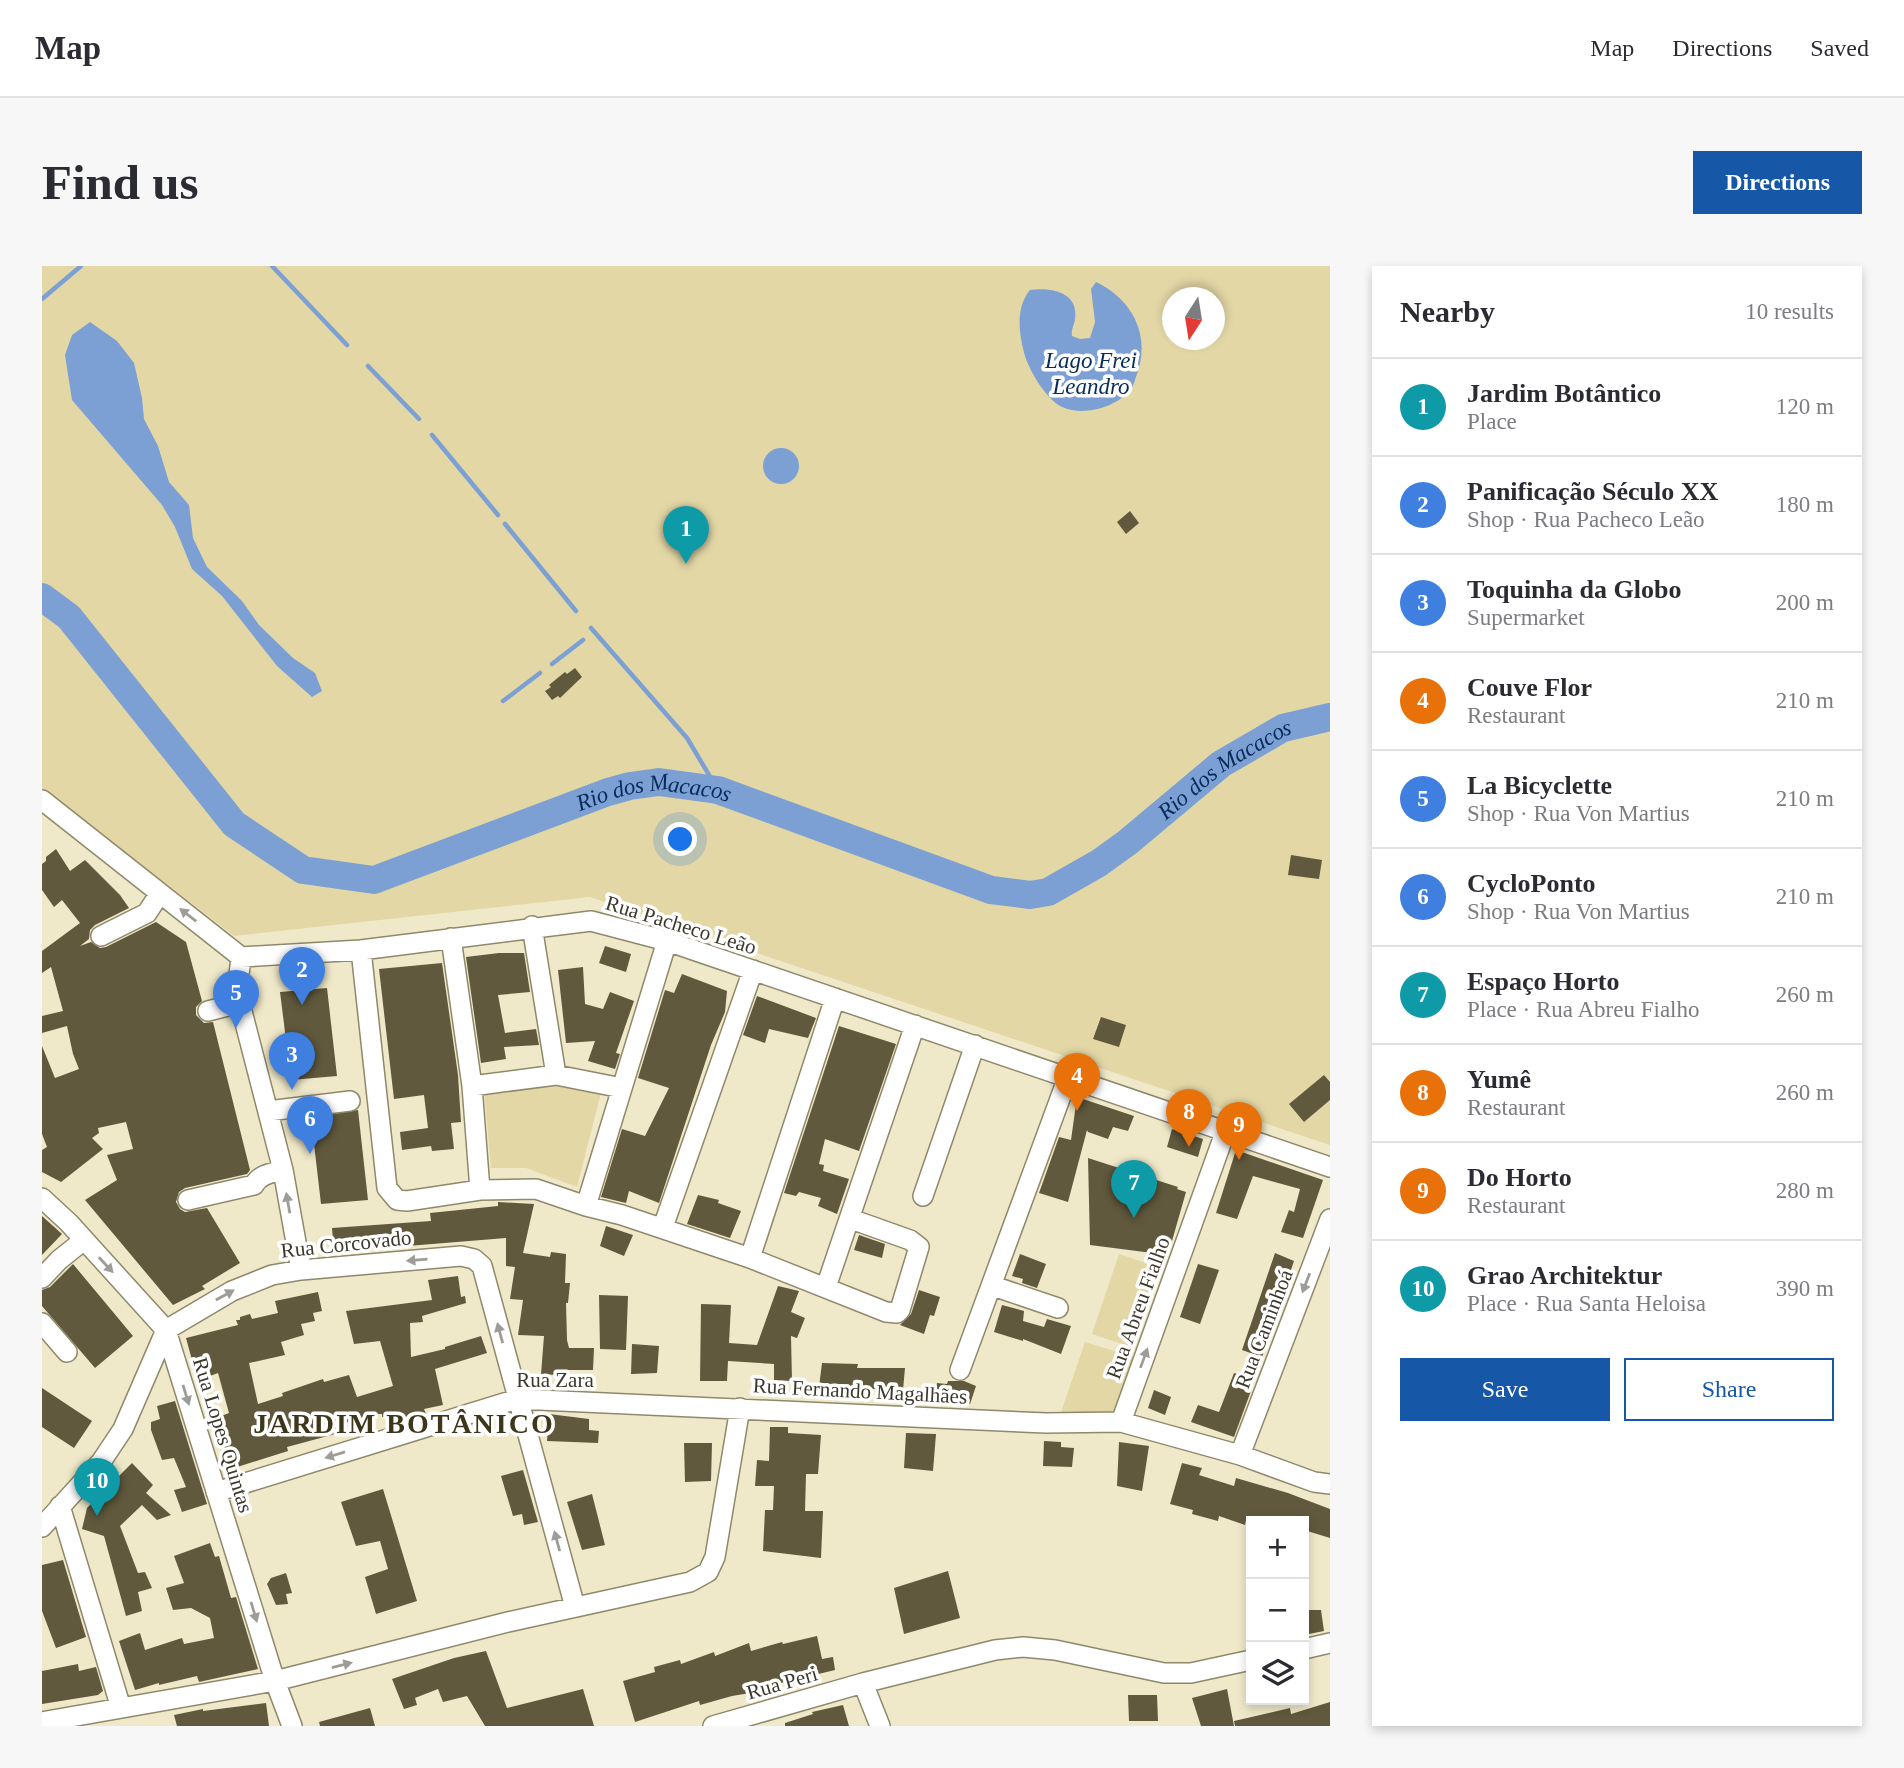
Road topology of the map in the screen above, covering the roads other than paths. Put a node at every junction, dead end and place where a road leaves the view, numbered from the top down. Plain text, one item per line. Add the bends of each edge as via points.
1 (42, 800) edge
2 (160, 893) junction
3 (533, 926) junction
4 (101, 936) dead end
5 (451, 937) junction
6 (667, 941) junction
7 (361, 950) junction
8 (241, 957) junction
9 (753, 970) junction
10 (835, 998) junction
11 (240, 1003) junction
12 (208, 1011) dead end
13 (915, 1025) junction
14 (975, 1045) junction
15 (556, 1075) junction
16 (1068, 1077) junction
17 (472, 1086) junction
18 (622, 1088) junction
19 (350, 1101) dead end
20 (268, 1111) junction
21 (1226, 1130) junction
22 (1330, 1167) edge
23 (283, 1170) junction
24 (480, 1191) junction
25 (923, 1196) dead end
26 (42, 1198) edge
27 (188, 1200) dead end
28 (586, 1206) junction
29 (850, 1219) junction
30 (1330, 1219) edge
31 (663, 1227) junction
32 (84, 1240) junction
33 (750, 1258) junction
34 (301, 1270) junction
35 (42, 1278) edge
36 (993, 1286) junction
37 (826, 1287) junction
38 (1058, 1308) dead end
39 (42, 1323) edge
40 (166, 1330) junction
41 (67, 1352) dead end
42 (960, 1370) dead end
43 (517, 1399) junction
44 (740, 1408) junction
45 (1121, 1422) junction
46 (1240, 1455) junction
47 (1330, 1484) edge
48 (216, 1492) junction
49 (52, 1506) edge
50 (42, 1527) edge
51 (575, 1607) junction
52 (1330, 1643) edge
53 (1309, 1648) edge
54 (1246, 1661) edge
55 (275, 1681) junction
56 (863, 1683) junction
57 (121, 1708) junction
58 (42, 1722) edge
59 (292, 1726) edge
60 (713, 1726) edge
61 (880, 1726) edge

1 - 2 street
2 - 4 street via 147,913
8 -> 2 street
3 - 5 street, Rua Pacheco Leão
3 - 6 street, Rua Pacheco Leão via 591,920
3 - 15 street
5 - 7 street, Rua Pacheco Leão
5 - 17 street
6 - 9 street, Rua Pacheco Leão
6 - 18 street
7 - 8 street, Rua Pacheco Leão
7 - 24 street via 387,1188 397,1200 407,1201
8 - 11 street
9 - 10 street, Rua Pacheco Leão
9 - 31 street
10 - 13 street, Rua Pacheco Leão
10 - 33 street
11 - 12 street
11 - 20 street
13 - 14 street, Rua Pacheco Leão
13 - 29 street
14 - 16 street, Rua Pacheco Leão
14 - 25 street
15 - 17 street
15 - 18 street
16 - 21 street, Rua Pacheco Leão
16 - 36 street
17 - 24 street
18 - 28 street
19 - 20 street
20 - 23 street
21 - 22 street, Rua Pacheco Leão
45 -> 21 street, Rua Abreu Fialho
23 - 27 street via 257,1179 254,1185
34 -> 23 street
24 - 28 street via 536,1189
26 - 32 street, Rua Lopes Quintas
28 - 31 street
29 - 37 street
29 - 37 street via 919,1247 900,1310 886,1312
30 -> 46 street, Rua Caminhoá
31 - 33 street
32 - 35 street
32 -> 40 street, Rua Lopes Quintas
33 - 37 street
40 -> 34 street, Rua Corcovado via 232,1291 272,1275
43 -> 34 street, Rua Corcovado via 482,1266 474,1259 461,1256
36 - 38 street
36 - 42 street
39 - 41 street
40 -> 48 street, Rua Lopes Quintas
40 - 49 street via 123,1429 101,1462
43 - 44 street, Rua Zara
43 -> 48 street, Rua Zara
51 -> 43 street
44 - 45 street, Rua Fernando Magalhães via 1046,1423
44 - 51 street, Rua Fernando Magalhães via 715,1557 708,1572 667,1589
45 - 46 street, Rua Fernando Magalhães
46 - 47 street, Rua Fernando Magalhães
48 -> 55 street, Rua Lopes Quintas
49 - 50 street
49 - 57 street
55 -> 51 street, Rua Fernando Magalhães
52 - 53 street
54 - 56 street, Rua Peri via 1191,1673 1164,1673 1023,1647
55 - 57 street, Rua Fernando Magalhães
55 - 59 street, Rua Lopes Quintas
56 - 60 street, Rua Peri
56 - 61 street
57 - 58 street, Rua Fernando Magalhães

